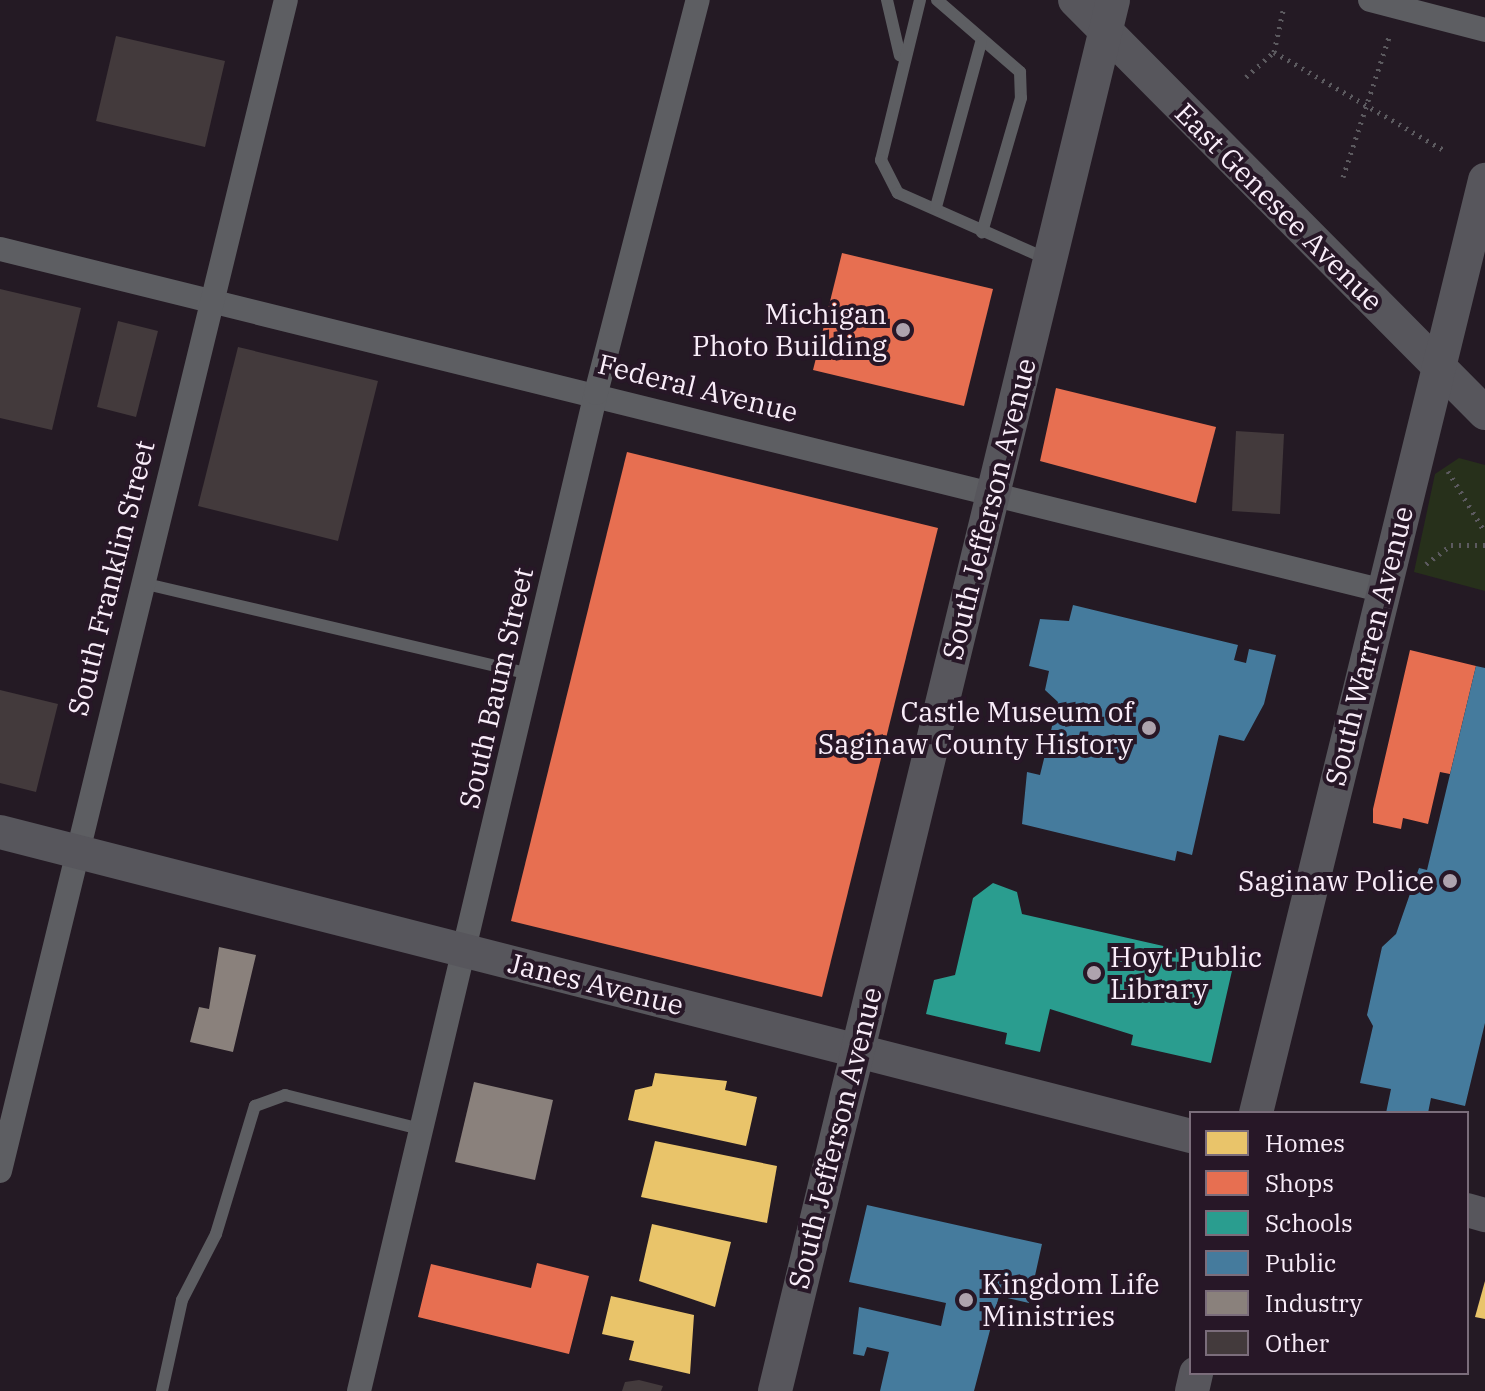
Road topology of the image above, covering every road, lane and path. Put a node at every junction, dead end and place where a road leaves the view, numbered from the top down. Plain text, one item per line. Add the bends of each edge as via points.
1 (286, 0) edge
2 (698, 0) edge
3 (887, 0) edge
4 (920, 0) edge
5 (937, 0) edge
6 (1075, 0) edge
7 (1113, 0) edge
8 (1370, 0) edge
9 (1284, 6) dead end
10 (1485, 30) edge
11 (1390, 34) dead end
12 (1108, 35) junction
13 (981, 43) junction
14 (1274, 52) junction
15 (900, 56) junction
16 (1246, 77) dead end
17 (1366, 105) junction
18 (1444, 150) dead end
19 (1343, 177) dead end
20 (1485, 180) edge
21 (936, 207) junction
22 (982, 232) junction
23 (0, 249) edge
24 (1053, 261) junction
25 (211, 298) junction
26 (1438, 368) junction
27 (596, 393) junction
28 (1485, 413) edge
29 (1448, 471) dead end
30 (992, 492) junction
31 (1485, 532) edge
32 (1485, 545) edge
33 (1426, 564) dead end
34 (140, 582) junction
35 (1380, 590) junction
36 (529, 674) junction
37 (0, 832) edge
38 (75, 850) junction
39 (468, 951) junction
40 (856, 1050) junction
41 (1256, 1111) edge
42 (424, 1130) junction
43 (1189, 1135) edge
44 (0, 1171) edge
45 (162, 1391) edge
46 (359, 1391) edge
47 (775, 1391) edge

1 - 25 street, South Franklin Street
2 - 27 street, South Baum Street
3 - 15 lane
4 - 15 lane
5 - 13 lane
6 - 12 street, East Genesee Avenue
7 - 12 street, South Jefferson Avenue
8 - 10 street
9 - 14 path
11 - 17 path
12 - 24 street, South Jefferson Avenue
12 - 26 street, East Genesee Avenue
13 - 21 lane
13 - 22 lane via 1020,72 1021,98
14 - 16 path
14 - 17 path
15 - 21 lane via 881,160 898,193
17 - 18 path
17 - 19 path
20 - 26 street, South Warren Avenue
21 - 22 lane
22 - 24 lane
23 - 25 street, Federal Avenue
24 - 30 street, South Jefferson Avenue
25 - 27 street, Federal Avenue
25 - 34 street, South Franklin Street
26 - 28 street, East Genesee Avenue
26 - 35 street, South Warren Avenue
27 - 30 street, Federal Avenue
27 - 36 street, South Baum Street
29 - 31 path
30 - 35 street, Federal Avenue
30 - 40 street, South Jefferson Avenue
32 - 33 path via 1451,545
34 - 36 lane
34 - 38 street, South Franklin Street
35 - 41 street, South Warren Avenue
36 - 39 street, South Baum Street
37 - 38 street, Janes Avenue
38 - 39 street, Janes Avenue
38 - 44 street, South Franklin Street
39 - 40 street, Janes Avenue
39 - 42 street, South Baum Street
40 - 43 street, Janes Avenue
40 - 47 street, South Jefferson Avenue
42 - 45 lane via 285,1095 255,1106 216,1234 182,1300
42 - 46 street, South Baum Street

